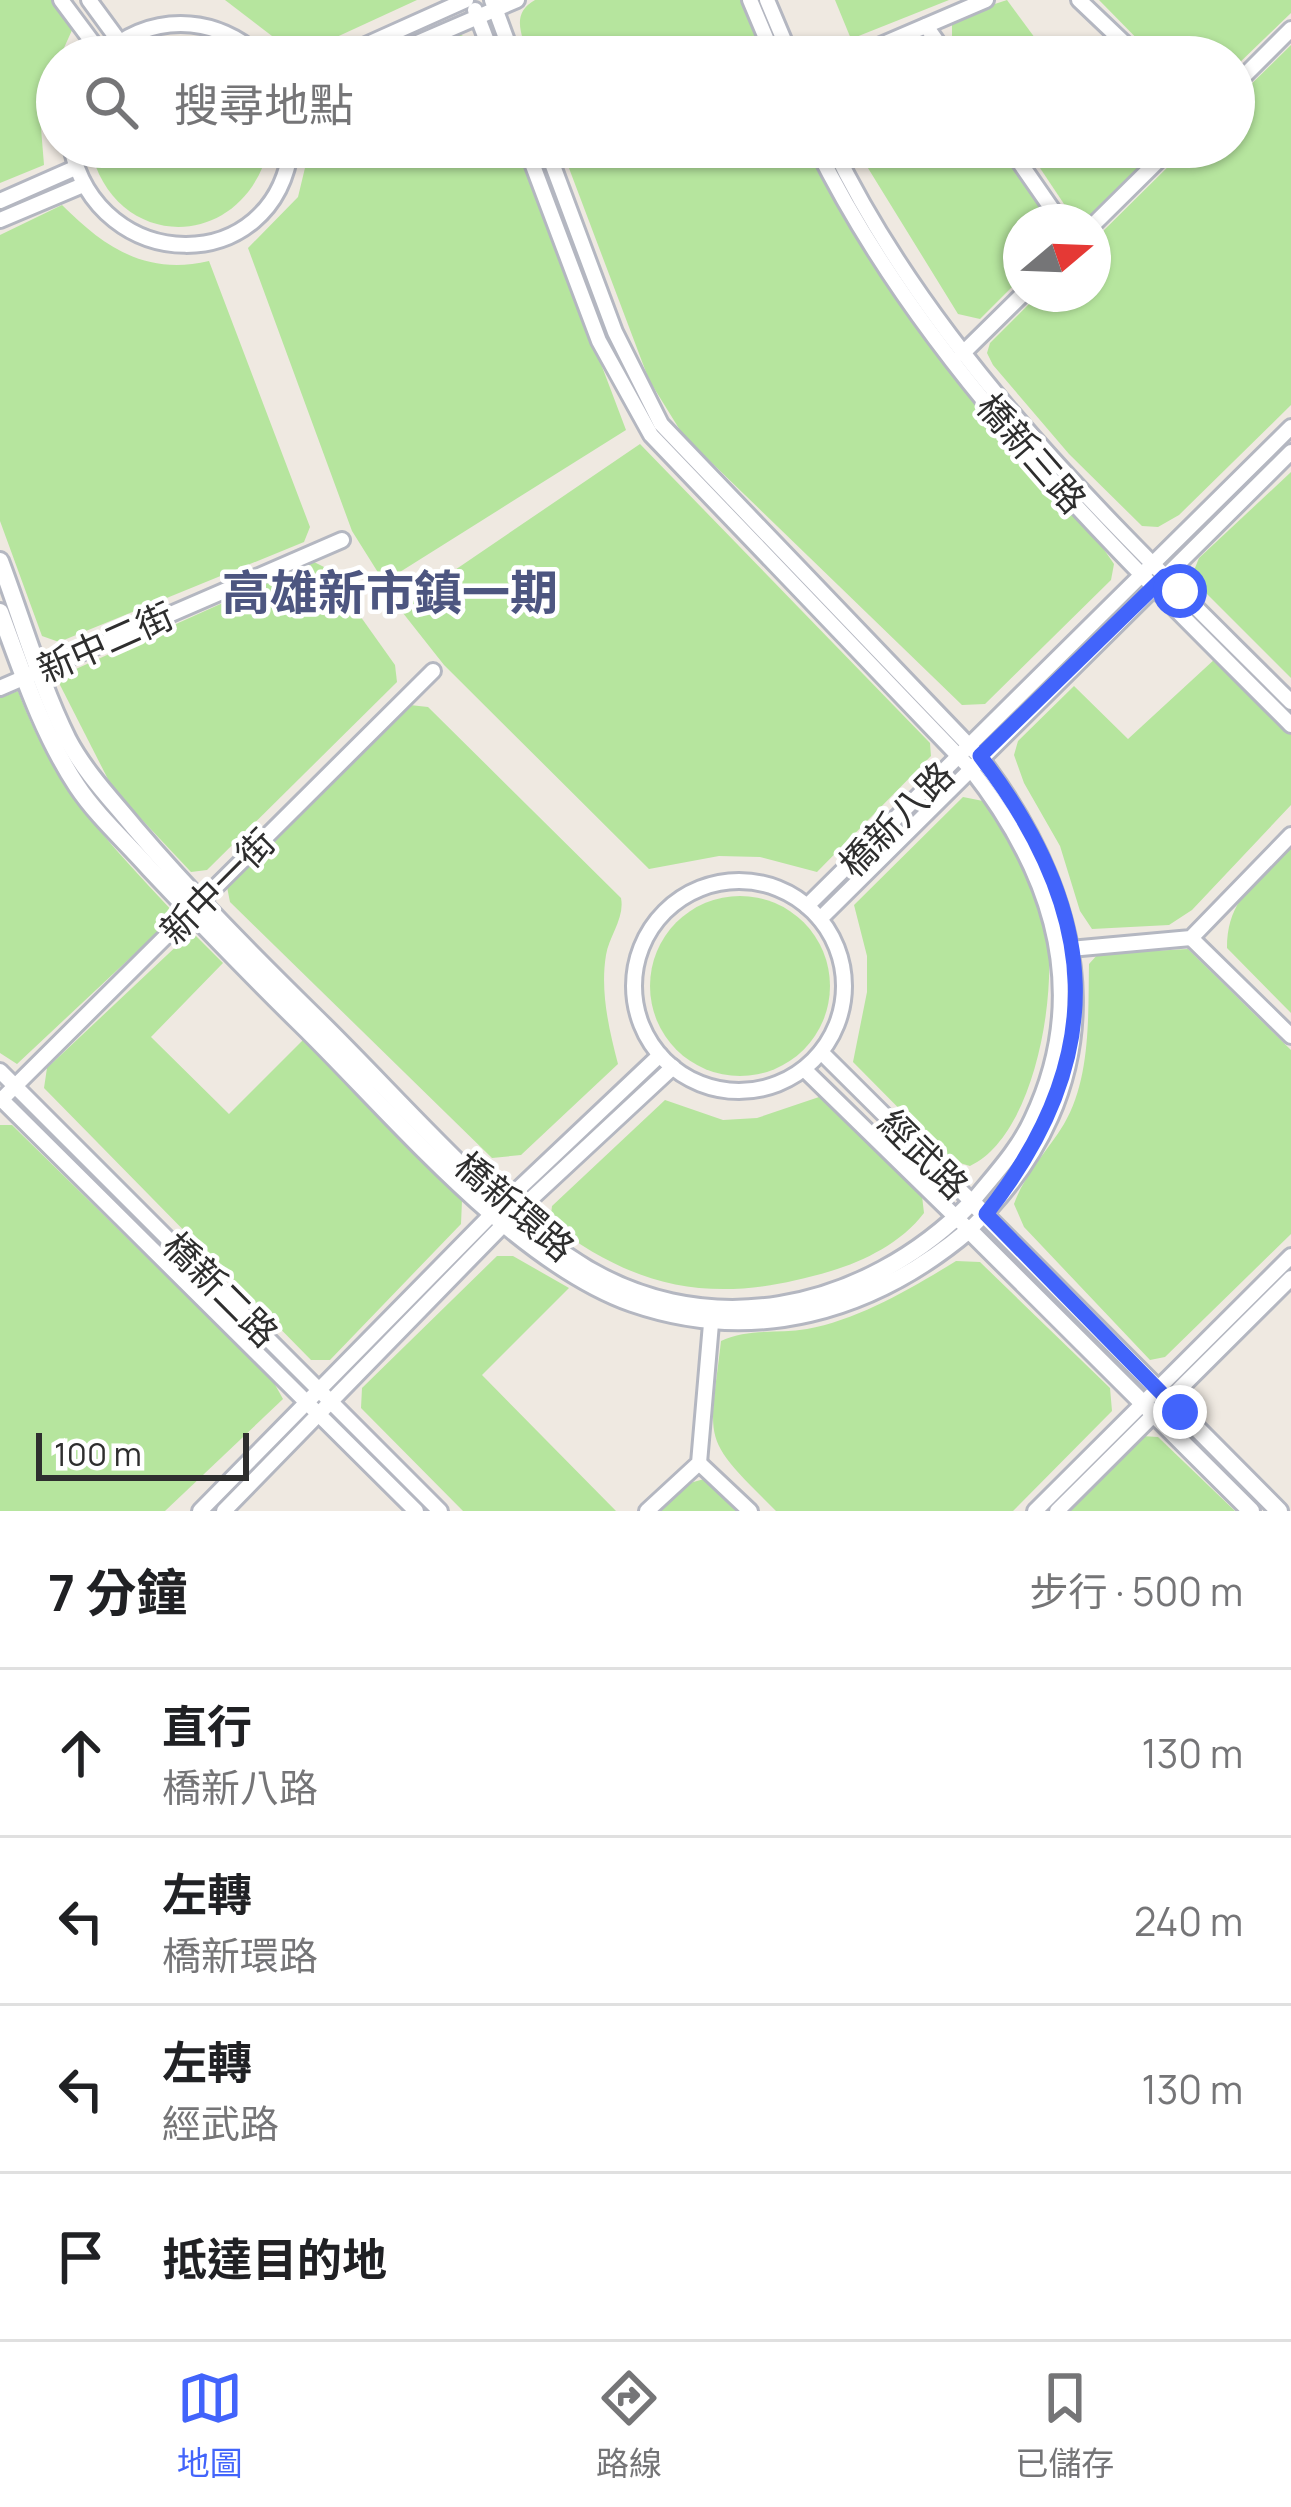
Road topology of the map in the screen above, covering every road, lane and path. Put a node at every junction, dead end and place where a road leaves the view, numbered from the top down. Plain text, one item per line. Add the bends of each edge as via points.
1 (61, 0) edge
2 (89, 0) edge
3 (468, 0) edge
4 (517, 0) edge
5 (750, 0) edge
6 (767, 0) edge
7 (986, 0) edge
8 (1079, 0) edge
9 (494, 4) edge
10 (477, 17) junction
11 (926, 26) junction
12 (1291, 29) edge
13 (87, 36) edge
14 (115, 36) edge
15 (133, 36) edge
16 (231, 36) edge
17 (387, 36) edge
18 (434, 36) edge
19 (485, 36) edge
20 (506, 36) edge
21 (765, 36) edge
22 (782, 36) edge
23 (902, 36) edge
24 (933, 36) edge
25 (1117, 36) edge
26 (1255, 65) edge
27 (75, 168) joint
28 (284, 168) edge
29 (534, 168) edge
30 (555, 168) edge
31 (826, 168) edge
32 (845, 168) edge
33 (1024, 168) edge
34 (1151, 168) edge
35 (82, 185) junction
36 (0, 201) edge
37 (1049, 204) edge
38 (1111, 207) edge
39 (0, 220) edge
40 (1004, 312) edge
41 (958, 356) junction
42 (1291, 427) edge
43 (1291, 452) edge
44 (342, 540) dead end
45 (0, 561) edge
46 (1147, 569) junction
47 (1160, 582) junction
48 (0, 612) edge
49 (433, 671) dead end
50 (33, 674) junction
51 (0, 688) edge
52 (1291, 702) edge
53 (1291, 725) edge
54 (969, 756) junction
55 (1291, 835) edge
56 (808, 906) junction
57 (194, 909) junction
58 (820, 919) junction
59 (1190, 938) junction
60 (1067, 949) junction
61 (1291, 1036) edge
62 (821, 1052) junction
63 (660, 1055) junction
64 (674, 1067) junction
65 (804, 1069) junction
66 (0, 1070) edge
67 (16, 1086) junction
68 (0, 1100) edge
69 (979, 1208) junction
70 (505, 1212) junction
71 (963, 1224) junction
72 (1291, 1256) edge
73 (1291, 1278) edge
74 (712, 1314) junction
75 (1163, 1395) junction
76 (329, 1396) junction
77 (311, 1402) junction
78 (1148, 1409) junction
79 (322, 1414) junction
80 (699, 1463) junction
81 (200, 1511) edge
82 (224, 1511) edge
83 (416, 1511) edge
84 (440, 1511) edge
85 (647, 1511) edge
86 (750, 1511) edge
87 (1035, 1511) edge
88 (1057, 1511) edge
89 (1251, 1511) edge
90 (1280, 1511) edge

1 - 13 street
2 - 14 street
3 - 10 street
3 - 17 street
4 - 9 street
5 - 21 street
6 - 22 street
7 - 11 street
8 - 25 street
9 - 10 street
9 - 20 street
10 - 18 street
10 - 19 street
11 - 23 street
11 - 24 street
12 - 26 street
15 - 16 street via 196,23
27 - 35 street
27 - 36 street
28 - 35 street via 257,217 214,242 189,246 138,237 106,216
29 - 54 street, 橋新環路 via 599,341 651,435
30 - 54 street, 橋新環路 via 614,332 661,424
31 - 41 street, 橋新三路
32 - 41 street, 橋新三路
33 - 37 street
34 - 38 street
35 - 39 street
40 - 41 street
41 - 46 street, 橋新三路 via 1040,469
42 - 46 street, 橋新八路
43 - 47 street, 橋新八路
44 - 50 street, 新中二街
45 - 50 street, 橋新環路
46 - 47 street, 橋新三路
46 - 54 street, 橋新八路
47 - 52 street, 橋新三路
47 - 53 street, 橋新三路
47 - 54 street, 橋新八路
48 - 50 street, 橋新環路
49 - 57 street, 新中一街
50 - 51 street, 新中二街
50 - 57 street, 橋新環路 via 53,746 79,789
54 - 56 street, 橋新八路
54 - 58 street, 橋新八路
54 - 60 street, 橋新環路 via 1010,819
55 - 59 street
56 - 58 street
56 - 63 street via 752,881 722,881 668,908 641,946 634,976 636,1005
57 - 67 street, 新中一街
57 - 70 street, 橋新環路
58 - 62 street via 838,950 844,986
59 - 60 street
59 - 61 street
60 - 69 street, 橋新環路 via 1049,1076
62 - 65 street
62 - 69 street, 經武路
63 - 64 street
63 - 70 street
64 - 65 street via 705,1085 740,1091
64 - 70 street
65 - 71 street, 經武路
66 - 67 street, 橋新二路
67 - 68 street, 新中一街
67 - 76 street, 橋新二路
68 - 77 street, 橋新二路
69 - 71 street, 橋新環路
69 - 75 street, 經武路
70 - 74 street, 橋新環路 via 590,1285 632,1303
70 - 76 street
71 - 74 street, 橋新環路 via 903,1280 854,1301 778,1320
71 - 78 street, 經武路
72 - 75 street
73 - 75 street
74 - 80 street
75 - 78 street
75 - 90 street, 經武路
76 - 77 street
76 - 79 street
76 - 84 street, 橋新二路
77 - 79 street, 橋新二路
77 - 81 street
78 - 87 street
78 - 88 street
78 - 89 street, 經武路
79 - 82 street
79 - 83 street, 橋新二路
80 - 85 street
80 - 86 street

